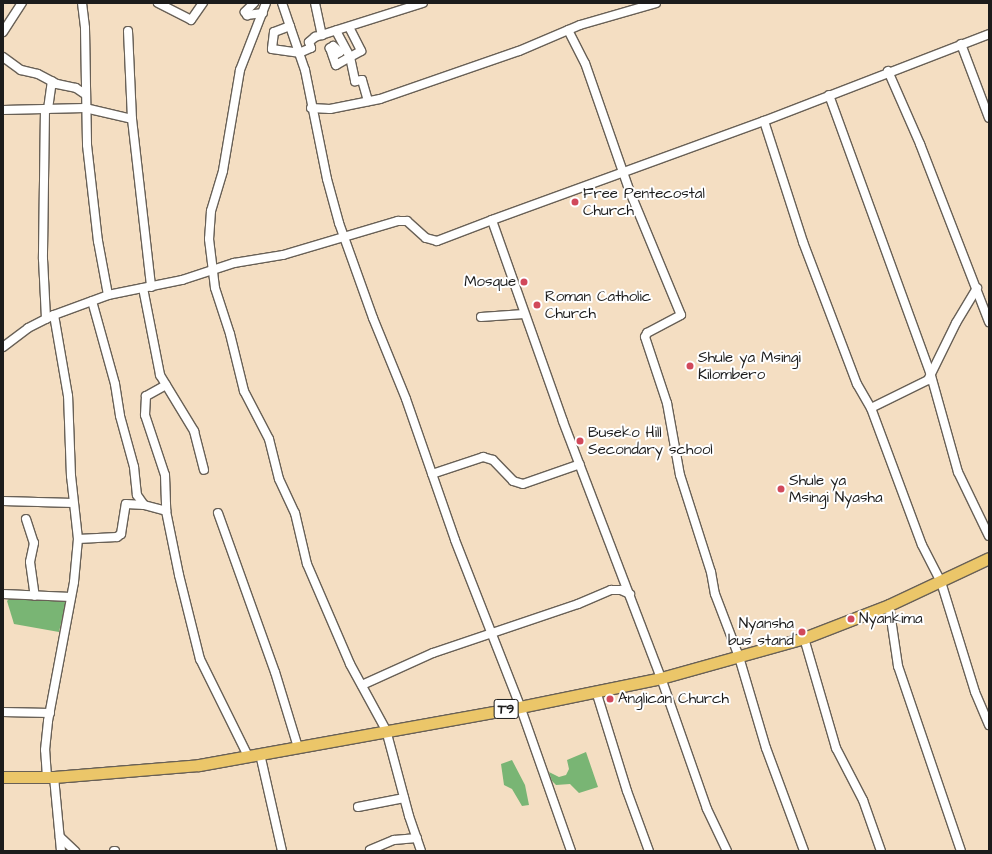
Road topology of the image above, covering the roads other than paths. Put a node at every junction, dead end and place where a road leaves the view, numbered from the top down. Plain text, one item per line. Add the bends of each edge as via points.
1 (22, 3) edge
2 (82, 3) edge
3 (158, 3) edge
4 (203, 3) edge
5 (254, 3) edge
6 (266, 3) edge
7 (282, 3) edge
8 (315, 3) edge
9 (423, 3) edge
10 (656, 3) edge
11 (263, 12) junction
12 (290, 26) junction
13 (349, 26) junction
14 (128, 30) dead end
15 (568, 30) junction
16 (336, 31) junction
17 (3, 32) edge
18 (989, 34) edge
19 (322, 35) junction
20 (961, 44) junction
21 (299, 53) junction
22 (333, 56) dead end
23 (3, 57) edge
24 (350, 57) junction
25 (888, 71) junction
26 (52, 81) junction
27 (85, 94) junction
28 (829, 95) junction
29 (368, 101) junction
30 (85, 108) junction
31 (311, 108) junction
32 (46, 109) junction
33 (3, 110) edge
34 (989, 118) edge
35 (132, 119) junction
36 (764, 121) junction
37 (622, 171) junction
38 (492, 220) junction
39 (344, 235) junction
40 (212, 270) junction
41 (151, 287) junction
42 (142, 288) junction
43 (977, 288) junction
44 (108, 295) junction
45 (92, 301) junction
46 (524, 314) junction
47 (54, 315) junction
48 (481, 316) dead end
49 (988, 317) edge
50 (46, 319) junction
51 (3, 347) edge
52 (930, 372) junction
53 (166, 385) junction
54 (871, 408) junction
55 (580, 464) junction
56 (204, 470) dead end
57 (432, 474) junction
58 (3, 502) edge
59 (73, 503) junction
60 (144, 505) junction
61 (166, 512) junction
62 (218, 513) dead end
63 (26, 519) dead end
64 (989, 536) edge
65 (78, 539) junction
66 (989, 558) edge
67 (942, 582) junction
68 (3, 594) edge
69 (630, 594) junction
70 (35, 596) junction
71 (71, 597) junction
72 (889, 605) junction
73 (492, 634) junction
74 (804, 638) junction
75 (739, 657) junction
76 (661, 678) junction
77 (362, 685) junction
78 (596, 691) junction
79 (520, 706) junction
80 (3, 712) edge
81 (50, 713) junction
82 (989, 725) edge
83 (386, 730) junction
84 (298, 747) junction
85 (260, 754) junction
86 (248, 756) junction
87 (3, 777) edge
88 (51, 777) junction
89 (404, 798) junction
90 (358, 806) dead end
91 (60, 837) junction
92 (417, 838) junction
93 (370, 850) edge
94 (61, 851) edge
95 (75, 851) edge
96 (282, 851) edge
97 (421, 851) edge
98 (571, 851) edge
99 (648, 851) edge
100 (727, 851) edge
101 (804, 851) edge
102 (881, 851) edge
103 (962, 851) edge

1 - 17 street
2 - 27 street via 85,28
3 - 4 street via 192,20
5 - 11 street via 244,12 247,15
6 - 11 street
7 - 12 street
8 - 19 street
9 - 13 street
10 - 15 street
11 - 40 street via 240,70 223,170 211,211 209,239
12 - 21 street
12 - 21 street via 274,32 272,49
13 - 16 street
13 - 24 street via 361,51
14 - 35 street
15 - 29 street via 498,59 422,83 396,95
15 - 37 street via 588,70 607,119
16 - 19 street
16 - 24 street
18 - 20 street
19 - 21 street via 309,42 311,48
20 - 25 street
20 - 34 street
21 - 31 street
22 - 24 street via 336,65
23 - 26 street via 21,70
24 - 29 street via 355,81 362,80
25 - 28 street
25 - 43 street
26 - 27 street via 76,88
26 - 32 street
27 - 30 street
28 - 36 street
28 - 52 street
29 - 31 street via 330,109
30 - 32 street
30 - 35 street
30 - 44 street via 98,241
31 - 39 street via 327,179
32 - 33 street
32 - 50 street via 42,214
35 - 41 street
36 - 37 street
36 - 54 street via 803,242 857,384
37 - 38 street
37 - 75 street via 681,315 647,333 645,337 666,403 680,474 711,572 715,594
38 - 39 street via 437,241 426,238 407,221
38 - 46 street
39 - 40 street via 283,255 234,263
39 - 57 street
40 - 41 street
40 - 77 street via 214,288 230,334 244,391 269,439 279,479 295,513 307,564
41 - 42 street
42 - 44 street
42 - 53 street via 152,345 160,375
43 - 49 street
43 - 52 street
44 - 45 street
45 - 47 street
45 - 60 street via 115,384 120,416 134,467 137,495
46 - 48 street
46 - 55 street
47 - 50 street
47 - 59 street via 68,396
50 - 51 street
52 - 54 street via 928,380 920,386
52 - 64 street via 958,472
53 - 56 street via 194,431
53 - 61 street via 146,396 145,415 165,474
54 - 67 street via 922,545
55 - 57 street via 523,484 513,481 492,460 483,457
55 - 69 street
57 - 73 street
58 - 59 street
59 - 65 street
60 - 61 street
60 - 65 street via 126,504 121,534 117,537
61 - 86 street via 188,620 200,659
62 - 84 street via 275,672
63 - 70 street via 34,543 30,562
65 - 71 street
66 - 67 highway, T9
67 - 72 highway, T9
67 - 82 street via 972,686
68 - 70 street
69 - 73 street via 621,590 611,590
69 - 76 street
70 - 71 street
71 - 81 street
72 - 74 highway, T9
72 - 103 street via 898,666
73 - 77 street via 433,653
73 - 79 street
74 - 75 highway, T9
74 - 102 street via 836,748 863,800
75 - 76 highway, T9
75 - 101 street via 766,748
76 - 78 highway, T9
76 - 100 street via 707,810
77 - 83 street
78 - 79 highway, T9
78 - 99 street
79 - 83 highway, T9
79 - 98 street
80 - 81 street
81 - 88 street via 45,750
83 - 84 highway, T9
83 - 89 street
84 - 85 highway, T9
85 - 86 highway, T9
85 - 96 street
86 - 88 highway, T9 via 148,771
87 - 88 highway, T9
88 - 91 street
89 - 90 street
89 - 92 street
91 - 94 street
91 - 95 street
92 - 93 street via 394,840
92 - 97 street

